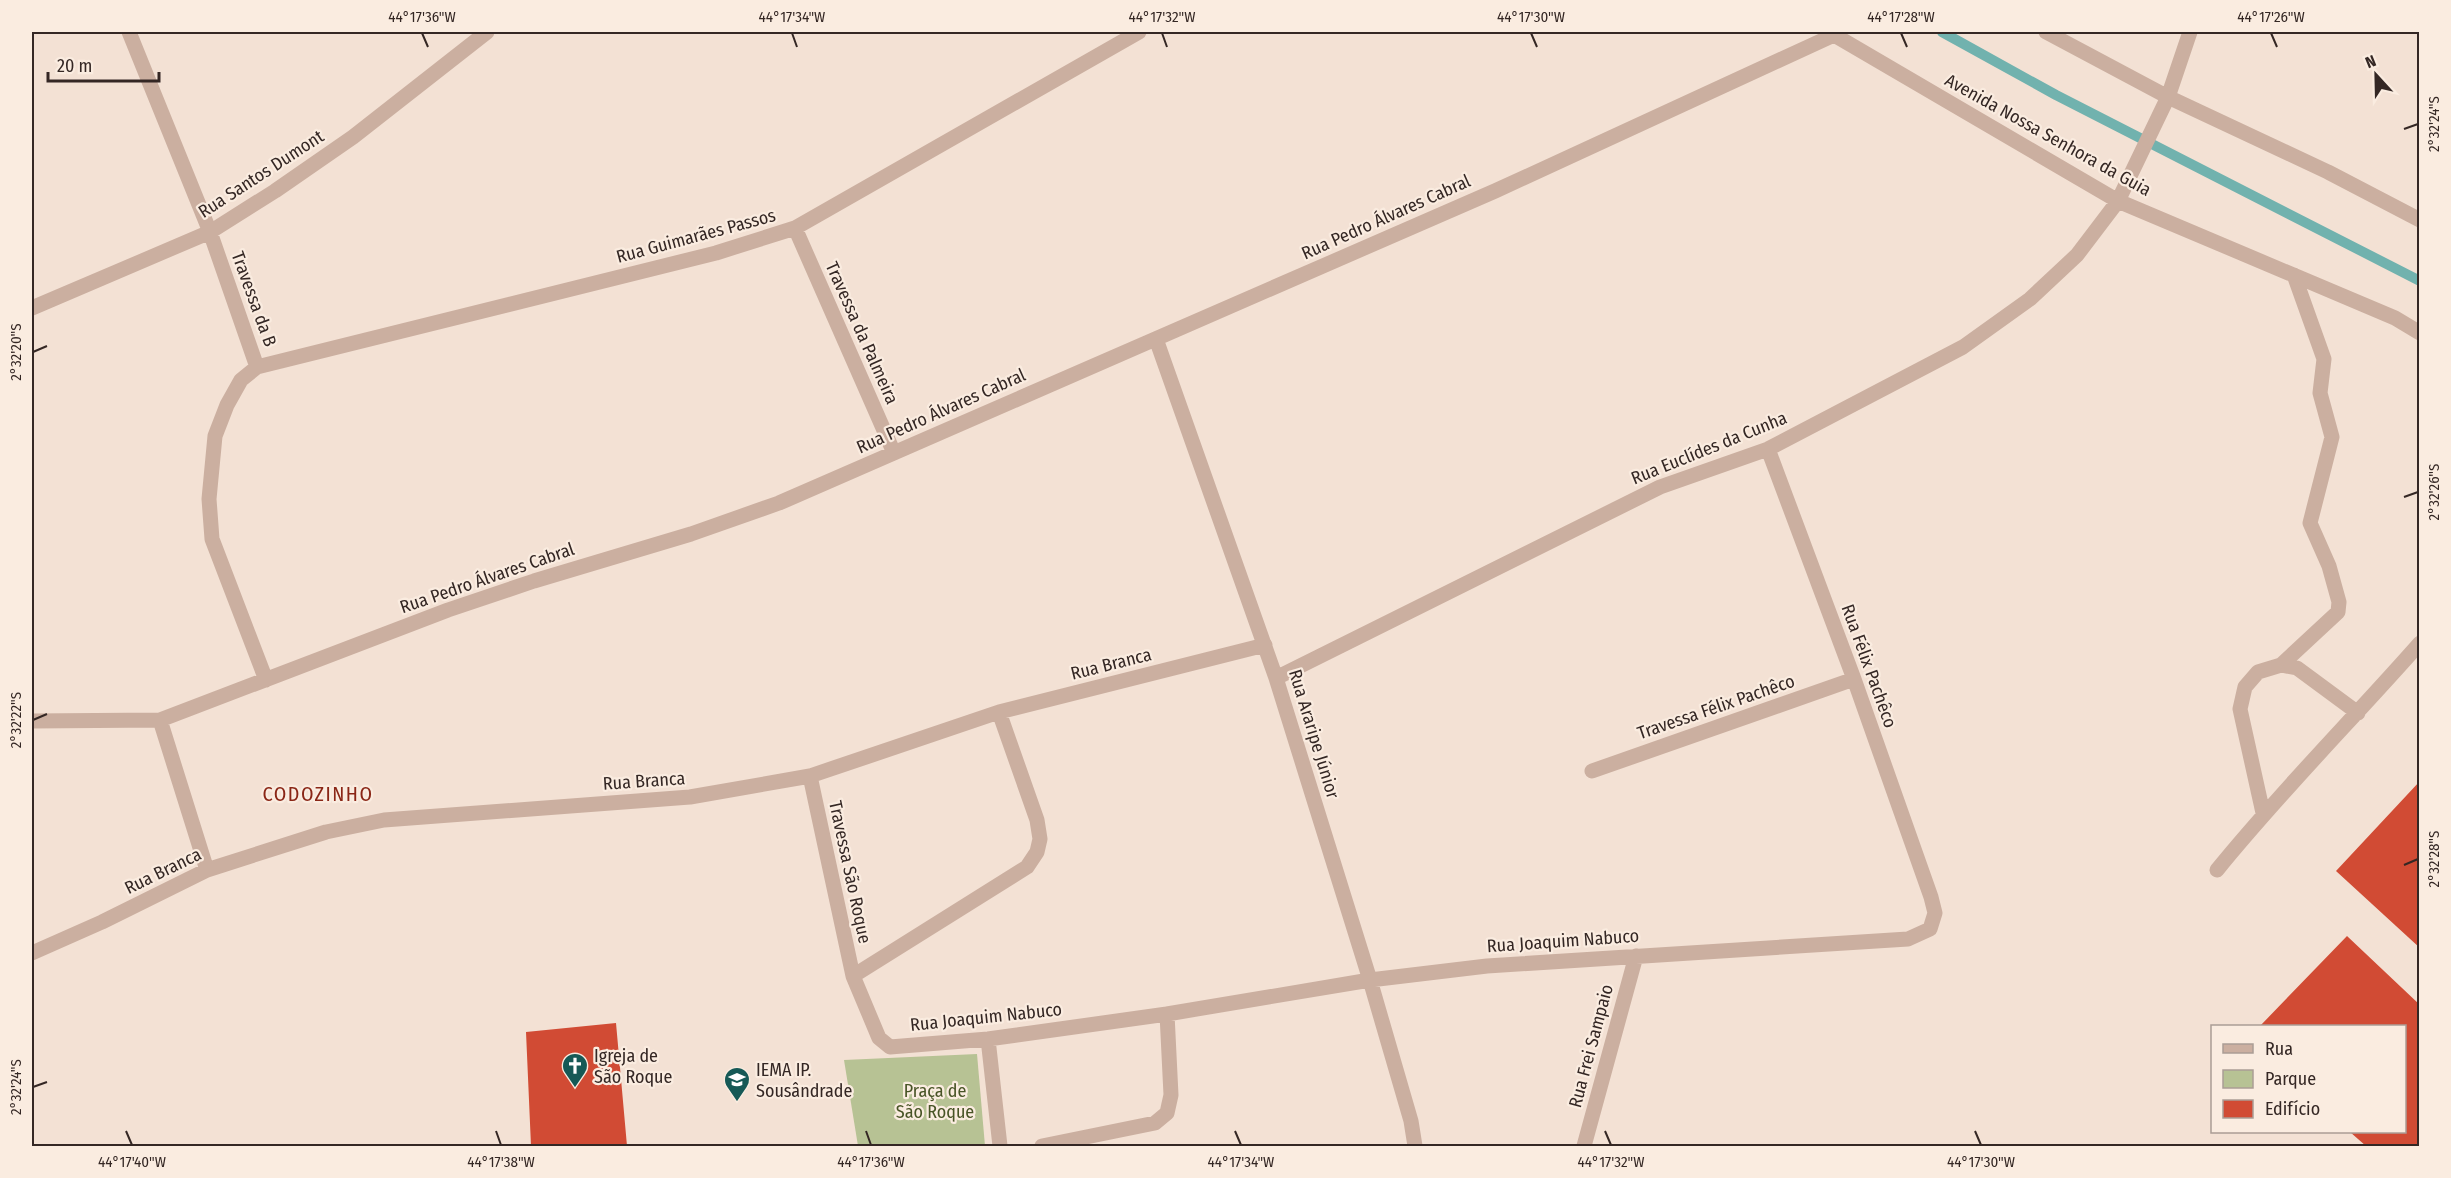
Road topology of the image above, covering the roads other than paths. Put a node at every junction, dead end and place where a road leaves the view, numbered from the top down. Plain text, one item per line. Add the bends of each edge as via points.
1 (129, 32) edge
2 (487, 32) edge
3 (1139, 32) edge
4 (2046, 32) edge
5 (2190, 32) edge
6 (1832, 33) edge
7 (2168, 97) junction
8 (2118, 201) junction
9 (2420, 220) edge
10 (795, 228) junction
11 (210, 232) junction
12 (2294, 275) junction
13 (32, 308) edge
14 (2420, 333) edge
15 (1156, 339) junction
16 (257, 367) junction
17 (1768, 449) junction
18 (894, 453) junction
19 (2420, 643) edge
20 (1265, 645) junction
21 (2281, 665) junction
22 (1276, 678) junction
23 (1854, 679) junction
24 (266, 680) junction
25 (999, 712) junction
26 (2358, 713) junction
27 (160, 720) junction
28 (32, 721) edge
29 (1592, 771) dead end
30 (810, 776) junction
31 (2263, 813) junction
32 (207, 870) junction
33 (2217, 870) dead end
34 (1931, 897) joint
35 (32, 953) edge
36 (1636, 956) junction
37 (853, 976) junction
38 (1370, 980) junction
39 (1167, 1014) junction
40 (988, 1039) junction
41 (1000, 1146) edge
42 (1042, 1146) edge
43 (1415, 1146) edge
44 (1584, 1146) edge

1 - 11 street, Travessa da B
2 - 11 street, Rua Santos Dumont via 353,137
3 - 10 street, Rua Guimarães Passos
4 - 7 street
5 - 7 street, Rua Euclídes da Cunha
6 - 8 street, Avenida Nossa Senhora da Guia
6 - 15 street, Rua Pedro Álvares Cabral via 1494,191
7 - 8 street, Rua Euclídes da Cunha
7 - 9 street
8 - 12 street, Avenida Nossa Senhora da Guia
8 - 17 street, Rua Euclídes da Cunha via 2077,255 2030,298 1963,347
10 - 16 street, Rua Guimarães Passos via 716,253
10 - 18 street, Travessa da Palmeira
11 - 13 street, Rua Santos Dumont
11 - 16 street, Travessa da B
12 - 14 street, Avenida Nossa Senhora da Guia via 2395,318
12 - 21 street via 2324,359 2320,393 2332,437 2310,523 2329,566 2339,602 2338,612
15 - 18 street, Rua Pedro Álvares Cabral
15 - 20 street, Rua Araripe Júnior
16 - 24 street, Travessa da B via 241,380 215,436 209,499 212,539
17 - 22 street, Rua Euclídes da Cunha via 1660,487
17 - 23 street, Rua Félix Pachêco
18 - 24 street, Rua Pedro Álvares Cabral via 779,503 458,606
19 - 26 street
20 - 22 street, Rua Araripe Júnior
20 - 25 street, Rua Branca
21 - 26 street via 2297,668
21 - 31 street via 2258,672 2246,687 2240,709
22 - 38 street, Rua Araripe Júnior
23 - 29 street, Travessa Félix Pachêco
23 - 34 street, Rua Félix Pachêco
24 - 27 street, Rua Pedro Álvares Cabral
25 - 30 street, Rua Branca
25 - 37 street via 1037,820 1037,852 1027,867
26 - 31 street
27 - 28 street, Rua Pedro Álvares Cabral
27 - 32 street
30 - 32 street, Rua Branca via 690,797 384,820 326,832
30 - 37 street, Travessa São Roque
31 - 33 street
32 - 35 street, Rua Branca
34 - 36 street, Rua Joaquim Nabuco via 1935,914 1930,929 1908,939
36 - 38 street, Rua Joaquim Nabuco via 1487,966
36 - 44 street, Rua Frei Sampaio
37 - 40 street, Rua Joaquim Nabuco via 879,1038 890,1047
38 - 39 street, Rua Joaquim Nabuco
38 - 43 street, Rua Araripe Júnior
39 - 40 street, Rua Joaquim Nabuco
39 - 42 street via 1171,1095 1167,1113 1155,1122
40 - 41 street

